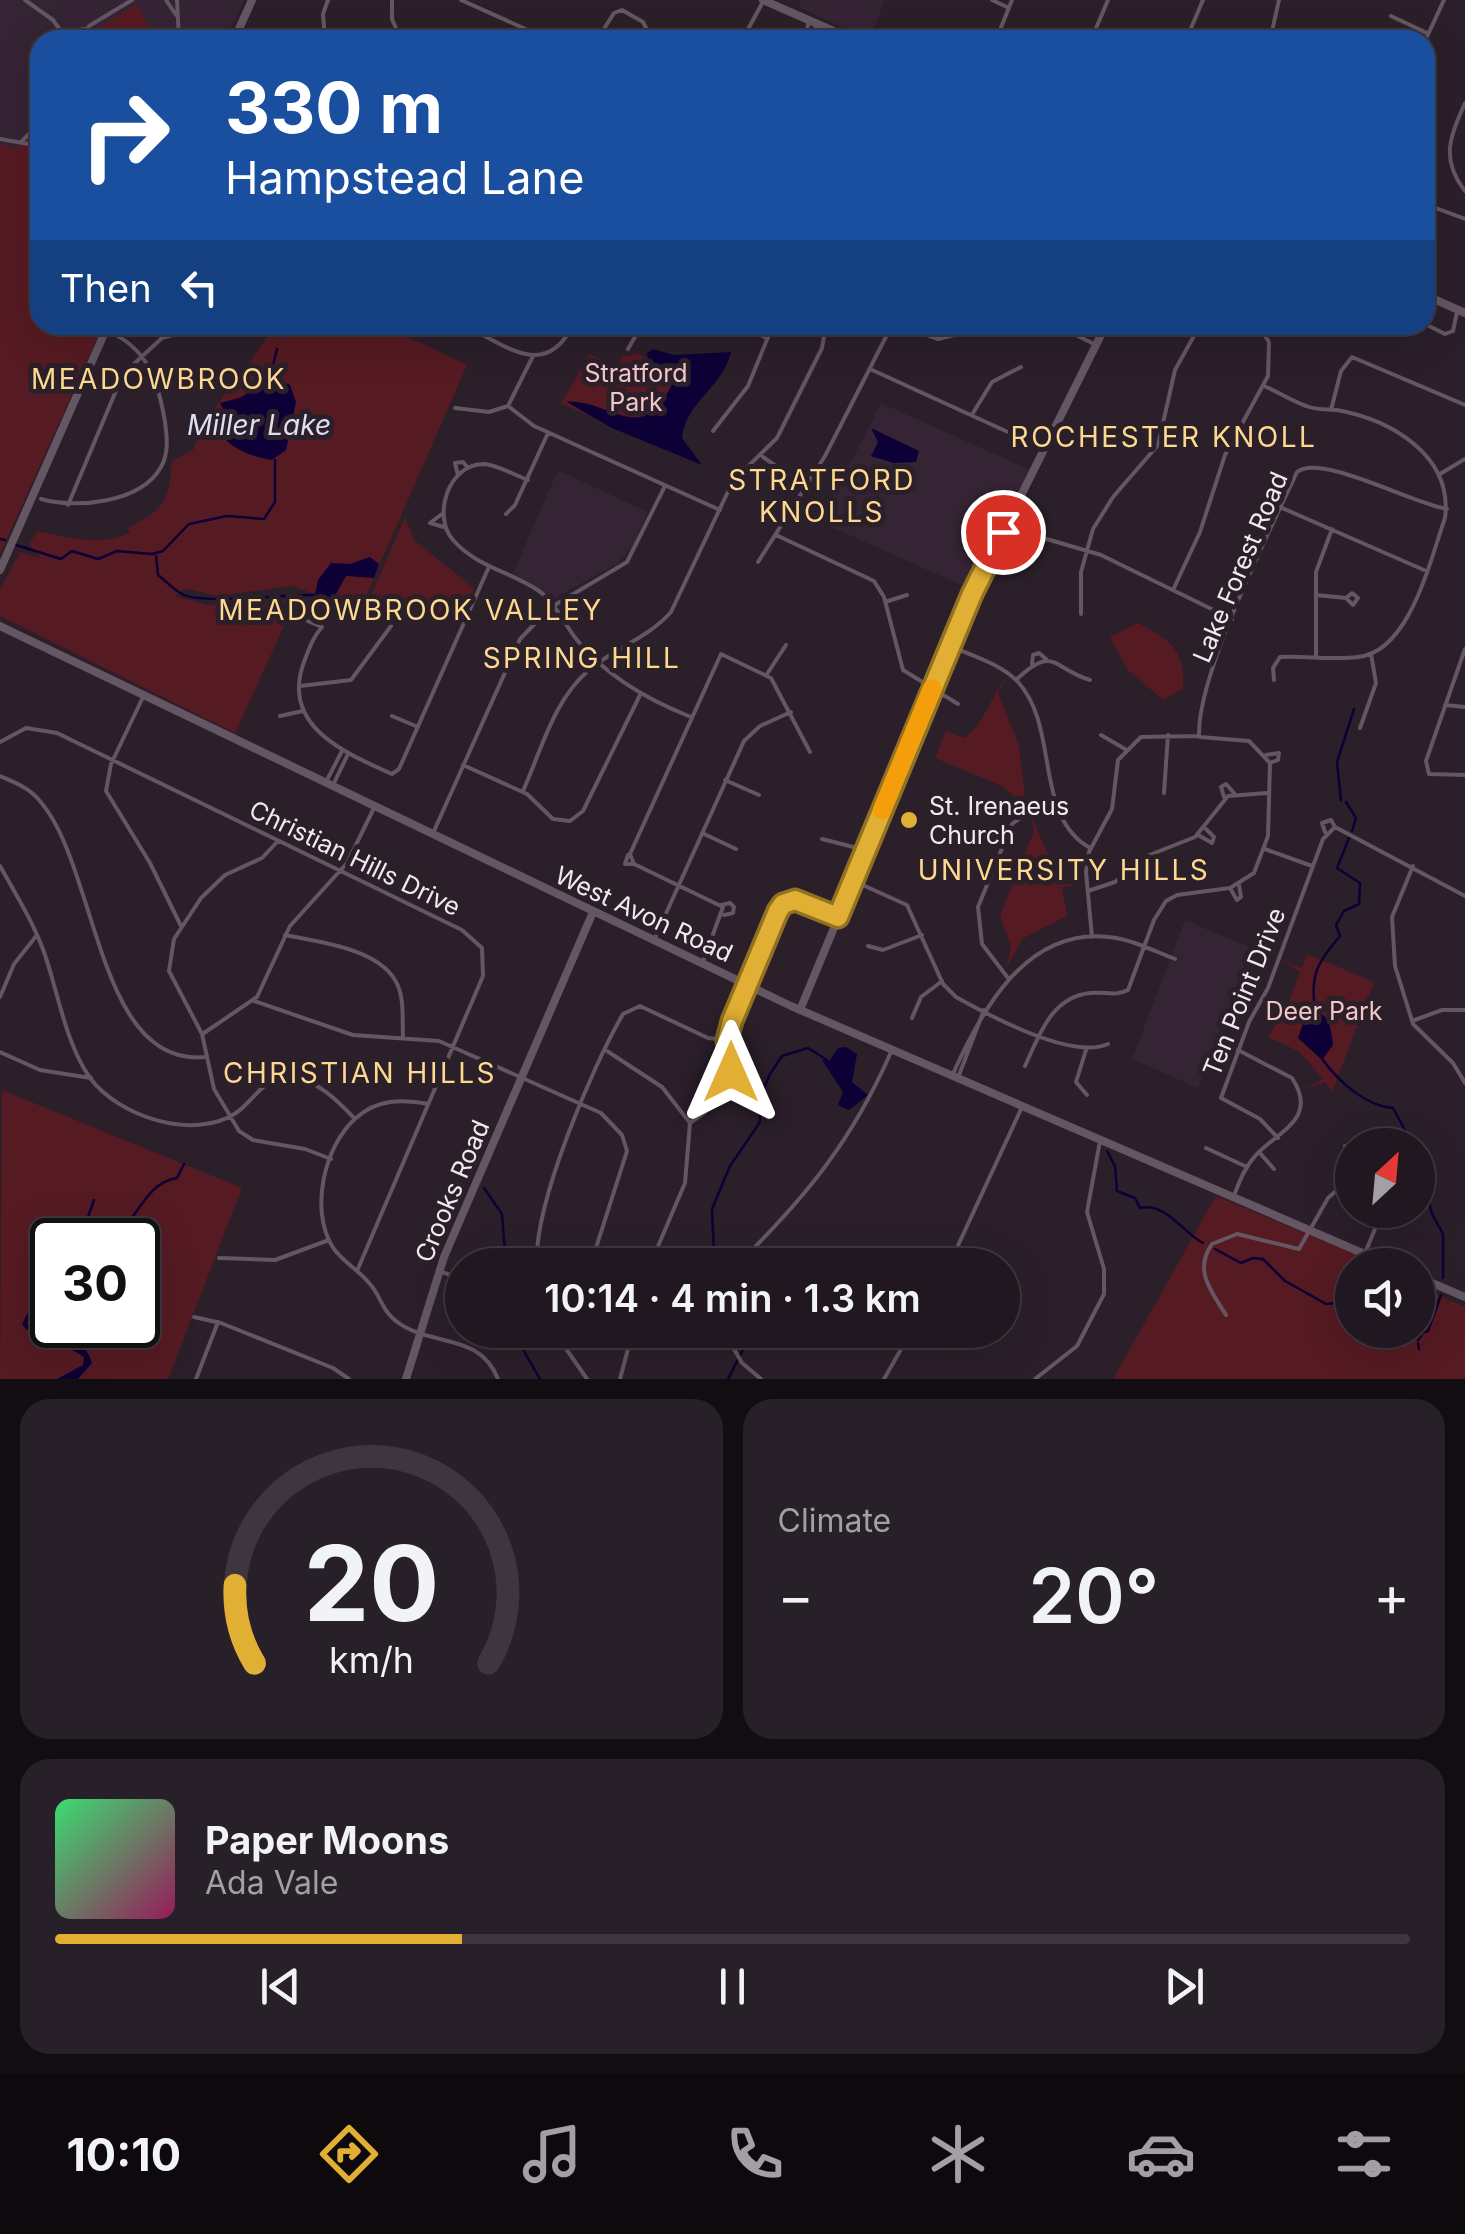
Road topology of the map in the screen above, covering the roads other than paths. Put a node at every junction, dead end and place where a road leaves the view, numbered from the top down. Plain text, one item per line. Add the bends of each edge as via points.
1 (25, 0) edge
2 (132, 0) edge
3 (166, 0) edge
4 (177, 0) edge
5 (252, 0) edge
6 (328, 0) edge
7 (392, 0) edge
8 (461, 0) edge
9 (764, 0) edge
10 (796, 0) edge
11 (992, 0) edge
12 (1012, 0) edge
13 (1108, 0) edge
14 (1203, 0) edge
15 (1279, 0) edge
16 (1444, 0) edge
17 (1009, 8) junction
18 (791, 12) junction
19 (1390, 16) dead end
20 (177, 20) junction
21 (814, 22) junction
22 (89, 26) junction
23 (61, 29) edge
24 (79, 30) edge
25 (87, 30) edge
26 (178, 30) edge
27 (238, 30) edge
28 (325, 30) edge
29 (397, 30) edge
30 (528, 30) edge
31 (603, 30) edge
32 (647, 30) edge
33 (748, 30) edge
34 (811, 30) edge
35 (811, 30) edge
36 (832, 30) edge
37 (1000, 30) edge
38 (1095, 30) edge
39 (1190, 30) edge
40 (1272, 30) edge
41 (1421, 30) edge
42 (1429, 30) edge
43 (1465, 103) edge
44 (30, 133) edge
45 (0, 139) edge
46 (22, 141) junction
47 (30, 142) edge
48 (1465, 191) edge
49 (1435, 208) edge
50 (1465, 219) edge
51 (1435, 299) edge
52 (1462, 311) edge
53 (1435, 330) edge
54 (107, 335) edge
55 (119, 335) edge
56 (168, 335) edge
57 (487, 335) edge
58 (567, 335) edge
59 (636, 335) edge
60 (760, 335) edge
61 (768, 335) edge
62 (823, 335) edge
63 (887, 335) edge
64 (927, 335) edge
65 (953, 335) edge
66 (1077, 335) edge
67 (1101, 335) edge
68 (1194, 335) edge
69 (1264, 335) edge
70 (767, 338) junction
71 (1096, 344) junction
72 (628, 349) dead end
73 (141, 353) junction
74 (534, 356) junction
75 (1021, 367) dead end
76 (870, 369) junction
77 (1264, 386) junction
78 (1465, 405) edge
79 (508, 406) junction
80 (455, 408) dead end
81 (1331, 410) junction
82 (972, 415) junction
83 (713, 431) dead end
84 (548, 432) junction
85 (1045, 449) junction
86 (763, 457) junction
87 (1465, 460) edge
88 (468, 468) junction
89 (1440, 474) junction
90 (458, 475) junction
91 (528, 480) junction
92 (665, 486) junction
93 (806, 486) junction
94 (42, 498) dead end
95 (68, 504) junction
96 (1282, 508) junction
97 (1446, 508) junction
98 (720, 510) junction
99 (442, 514) junction
100 (506, 514) dead end
101 (1008, 522) junction
102 (444, 526) junction
103 (1332, 529) junction
104 (776, 535) junction
105 (1086, 550) junction
106 (758, 562) dead end
107 (488, 568) junction
108 (0, 570) edge
109 (1426, 570) junction
110 (1173, 590) junction
111 (907, 595) dead end
112 (1316, 595) junction
113 (1346, 598) dead end
114 (884, 602) junction
115 (553, 606) junction
116 (1081, 614) dead end
117 (298, 616) dead end
118 (1232, 619) junction
119 (0, 626) edge
120 (391, 626) dead end
121 (786, 645) dead end
122 (950, 646) junction
123 (1465, 649) edge
124 (1371, 654) junction
125 (1316, 656) junction
126 (599, 662) junction
127 (767, 674) junction
128 (1016, 680) junction
129 (1090, 680) dead end
130 (1274, 680) dead end
131 (300, 686) junction
132 (933, 687) junction
133 (641, 694) junction
134 (144, 695) junction
135 (958, 704) dead end
136 (1445, 705) junction
137 (1465, 707) edge
138 (303, 711) junction
139 (791, 712) junction
140 (280, 716) dead end
141 (392, 716) dead end
142 (691, 717) junction
143 (418, 728) junction
144 (1360, 728) dead end
145 (1101, 734) dead end
146 (1168, 736) junction
147 (1199, 736) junction
148 (0, 742) edge
149 (1125, 749) junction
150 (345, 752) junction
151 (810, 752) dead end
152 (1266, 755) junction
153 (113, 759) junction
154 (1270, 763) junction
155 (463, 764) junction
156 (1465, 775) edge
157 (0, 776) edge
158 (726, 780) junction
159 (328, 786) junction
160 (523, 792) junction
161 (1164, 793) dead end
162 (1268, 793) junction
163 (1234, 794) junction
164 (760, 795) dead end
165 (1224, 799) junction
166 (1058, 805) junction
167 (374, 808) junction
168 (1205, 828) junction
169 (702, 834) junction
170 (432, 836) junction
171 (1198, 836) junction
172 (822, 839) dead end
173 (278, 840) junction
174 (1090, 848) junction
175 (1264, 848) junction
176 (736, 849) dead end
177 (866, 850) junction
178 (0, 866) edge
179 (1312, 866) junction
180 (1413, 866) junction
181 (341, 870) junction
182 (853, 880) junction
183 (678, 884) junction
184 (1239, 885) junction
185 (1230, 888) junction
186 (1088, 891) junction
187 (1465, 896) edge
188 (721, 905) junction
189 (593, 912) junction
190 (724, 915) junction
191 (838, 917) junction
192 (180, 926) junction
193 (285, 935) junction
194 (922, 935) junction
195 (37, 936) junction
196 (1092, 937) junction
197 (654, 941) junction
198 (868, 946) dead end
199 (1146, 948) junction
200 (1175, 959) dead end
201 (702, 964) junction
202 (1008, 978) junction
203 (942, 981) junction
204 (746, 985) junction
205 (0, 997) edge
206 (254, 1001) junction
207 (800, 1010) junction
208 (984, 1010) junction
209 (1465, 1010) edge
210 (912, 1018) dead end
211 (1411, 1021) junction
212 (202, 1034) junction
213 (1039, 1034) junction
214 (403, 1036) junction
215 (727, 1040) junction
216 (1108, 1044) dead end
217 (454, 1046) junction
218 (892, 1050) junction
219 (1086, 1050) junction
220 (1238, 1050) junction
221 (607, 1051) junction
222 (0, 1052) edge
223 (205, 1057) junction
224 (1025, 1066) dead end
225 (522, 1076) junction
226 (955, 1077) junction
227 (91, 1078) junction
228 (1465, 1083) edge
229 (1087, 1095) dead end
230 (428, 1104) junction
231 (584, 1104) junction
232 (1022, 1107) junction
233 (228, 1117) junction
234 (355, 1119) junction
235 (690, 1123) junction
236 (1278, 1138) junction
237 (1100, 1141) junction
238 (1206, 1148) dead end
239 (1260, 1152) junction
240 (331, 1159) junction
241 (1246, 1167) junction
242 (1274, 1170) dead end
243 (1335, 1192) edge
244 (1233, 1198) junction
245 (1312, 1231) junction
246 (329, 1240) junction
247 (538, 1248) edge
248 (599, 1248) edge
249 (657, 1248) edge
250 (754, 1248) edge
251 (957, 1248) edge
252 (1350, 1248) edge
253 (218, 1258) dead end
254 (357, 1271) junction
255 (439, 1272) junction
256 (445, 1274) edge
257 (1435, 1284) edge
258 (1465, 1297) edge
259 (1226, 1315) dead end
260 (194, 1317) dead end
261 (218, 1322) junction
262 (421, 1332) junction
263 (566, 1348) edge
264 (628, 1348) edge
265 (733, 1348) edge
266 (902, 1348) edge
267 (196, 1379) edge
268 (350, 1379) edge
269 (406, 1379) edge
270 (498, 1379) edge
271 (587, 1379) edge
272 (620, 1379) edge
273 (762, 1379) edge
274 (884, 1379) edge
275 (1035, 1379) edge

1 - 23 street
2 - 22 street
3 - 20 street
4 - 20 street
5 - 27 street
6 - 28 street
7 - 29 street
8 - 30 street
9 - 18 street
9 - 33 street
10 - 18 street
11 - 17 street
12 - 17 street
13 - 38 street
14 - 39 street
15 - 40 street
16 - 42 street
17 - 37 street
18 - 21 street
19 - 41 street
20 - 26 street
21 - 34 street
21 - 35 street
21 - 36 street
22 - 24 street
22 - 25 street
31 - 32 street via 617,11
43 - 48 street via 1447,153
44 - 46 street
45 - 46 street
46 - 47 street
49 - 50 street
51 - 52 street
52 - 53 street via 1452,331
54 - 108 street
55 - 73 street
56 - 73 street
57 - 74 street
58 - 74 street via 558,350
59 - 72 street
60 - 70 street
61 - 70 street
62 - 86 street via 815,364
63 - 76 street
64 - 65 street
66 - 71 street
67 - 71 street
68 - 105 street via 1174,370 1163,434 1104,509
69 - 77 street via 1271,360
70 - 83 street via 748,386
71 - 85 street
73 - 95 street via 114,390
73 - 95 street via 160,388 164,462 137,488
74 - 79 street
75 - 82 street via 992,382
76 - 82 street
76 - 93 street
77 - 81 street
77 - 110 street via 1225,455
78 - 81 street via 1352,357
79 - 80 street via 489,412
79 - 84 street
81 - 89 street via 1407,439
82 - 85 street
84 - 91 street
84 - 92 street
85 - 101 street
86 - 93 street
86 - 98 street via 738,474
87 - 89 street
88 - 90 street
88 - 90 street via 455,463
88 - 91 street via 490,465
89 - 97 street
90 - 99 street
91 - 100 street
92 - 98 street
92 - 115 street via 626,562
93 - 104 street
94 - 95 street
96 - 97 street, Lake Forest Road via 1300,469 1318,464 1415,503
96 - 103 street
96 - 118 street, Lake Forest Road
97 - 109 street
98 - 126 street via 672,612
99 - 102 street
99 - 102 street via 430,523
101 - 105 street
101 - 122 street
102 - 107 street
103 - 109 street
103 - 112 street via 1318,564
104 - 106 street
104 - 114 street via 865,576
105 - 110 street
105 - 116 street
107 - 115 street via 537,590
107 - 143 street
109 - 124 street via 1398,636
110 - 118 street
111 - 114 street
112 - 113 street
112 - 125 street
114 - 132 street via 903,670
115 - 126 street
115 - 155 street via 514,648
117 - 131 street via 322,626
118 - 147 street, Lake Forest Road
119 - 134 street, West Avon Road
120 - 131 street via 351,680
121 - 127 street
122 - 128 street
122 - 132 street
123 - 136 street
124 - 125 street
124 - 144 street via 1376,683
125 - 130 street via 1280,657
126 - 133 street
126 - 160 street via 569,691
127 - 139 street
127 - 142 street via 721,654
128 - 129 street via 1046,660
128 - 166 street via 1036,716
131 - 138 street
132 - 135 street
132 - 177 street
133 - 142 street
133 - 160 street via 577,818 553,819
134 - 153 street
134 - 159 street, West Avon Road
136 - 137 street
136 - 156 street via 1426,770
138 - 140 street
138 - 150 street via 318,734
139 - 151 street
139 - 158 street via 752,730
141 - 143 street
142 - 183 street via 625,864
143 - 150 street via 395,773
145 - 149 street
146 - 147 street
146 - 149 street via 1142,736
146 - 161 street
147 - 152 street via 1242,738
148 - 153 street, Christian Hills Drive via 26,728 45,729
149 - 174 street via 1114,771 1111,813
150 - 159 street
152 - 154 street
152 - 154 street via 1279,753
153 - 173 street, Christian Hills Drive
153 - 192 street via 109,802 150,863
154 - 162 street
155 - 160 street
155 - 170 street
157 - 223 street via 32,793 53,821 130,1020 163,1052
158 - 164 street
158 - 169 street
159 - 167 street, West Avon Road
162 - 163 street
162 - 175 street
163 - 165 street
163 - 165 street via 1226,784
165 - 168 street
166 - 174 street via 1068,832
166 - 202 street via 1012,824 978,907 982,944
167 - 170 street, West Avon Road
167 - 181 street
168 - 171 street
168 - 171 street via 1212,843
169 - 176 street
169 - 183 street
170 - 189 street, West Avon Road
171 - 186 street
172 - 177 street
173 - 181 street, Christian Hills Drive
173 - 192 street via 255,863 216,880
174 - 186 street
175 - 179 street
175 - 184 street via 1254,872
177 - 182 street
178 - 195 street
179 - 180 street, Ten Point Drive via 1325,833 1335,827
179 - 220 street, Ten Point Drive
180 - 187 street
180 - 211 street via 1396,902 1391,935
181 - 193 street
181 - 217 street, Christian Hills Drive via 462,930 482,948 483,976
182 - 191 street
182 - 194 street via 907,905
183 - 188 street
183 - 197 street
184 - 185 street
184 - 185 street via 1237,900
185 - 199 street via 1171,898 1157,914
186 - 196 street
188 - 190 street
188 - 190 street via 734,907
189 - 197 street, West Avon Road
189 - 225 street, Crooks Road
190 - 201 street
191 - 204 street via 795,900 783,904
191 - 207 street
192 - 212 street via 168,972
193 - 206 street
193 - 214 street via 345,949 387,971 400,995
194 - 198 street via 883,950
194 - 203 street
195 - 205 street via 14,964
195 - 227 street
196 - 199 street
196 - 202 street via 1047,952
197 - 201 street, West Avon Road
199 - 200 street
199 - 213 street via 1128,990 1072,997
201 - 204 street, West Avon Road
202 - 208 street
203 - 208 street via 956,997
203 - 210 street via 925,992
204 - 207 street, West Avon Road
204 - 215 street
206 - 212 street
206 - 214 street via 354,1035
207 - 218 street, West Avon Road
208 - 213 street
208 - 226 street
209 - 211 street
211 - 228 street
212 - 223 street
213 - 219 street
213 - 224 street
214 - 217 street
215 - 221 street via 633,1006
215 - 235 street via 729,1086
216 - 219 street
217 - 225 street
217 - 230 street, Christian Hills Drive
218 - 226 street, West Avon Road
218 - 250 street via 831,1163
219 - 229 street via 1076,1082
220 - 236 street, Ten Point Drive via 1221,1098 1264,1122
220 - 236 street via 1284,1072 1299,1090 1299,1116
221 - 231 street
221 - 235 street via 662,1087
222 - 227 street via 44,1071
223 - 233 street
225 - 231 street
225 - 255 street, Crooks Road
226 - 232 street, West Avon Road
227 - 233 street via 126,1106 170,1123 199,1126
230 - 234 street via 393,1100
230 - 254 street, Christian Hills Drive
231 - 247 street via 540,1211
231 - 248 street via 612,1121 626,1151
232 - 237 street, West Avon Road
232 - 251 street
233 - 234 street via 266,1083 293,1077 331,1096
233 - 240 street via 252,1140
234 - 240 street
235 - 249 street via 685,1183
236 - 239 street
237 - 244 street, West Avon Road
237 - 275 street via 1087,1212 1104,1269 1104,1294 1076,1346
238 - 241 street
239 - 241 street
239 - 242 street
240 - 246 street via 320,1204
241 - 244 street
243 - 245 street
244 - 245 street, West Avon Road
245 - 252 street, West Avon Road
245 - 259 street via 1297,1250 1237,1234 1212,1244 1203,1272
246 - 253 street via 275,1260
246 - 254 street
254 - 262 street via 393,1319
255 - 256 street
255 - 262 street, Crooks Road
257 - 258 street
260 - 261 street
261 - 267 street
261 - 268 street
262 - 269 street, Crooks Road
262 - 270 street via 474,1348
263 - 271 street
264 - 272 street
265 - 273 street
266 - 274 street

